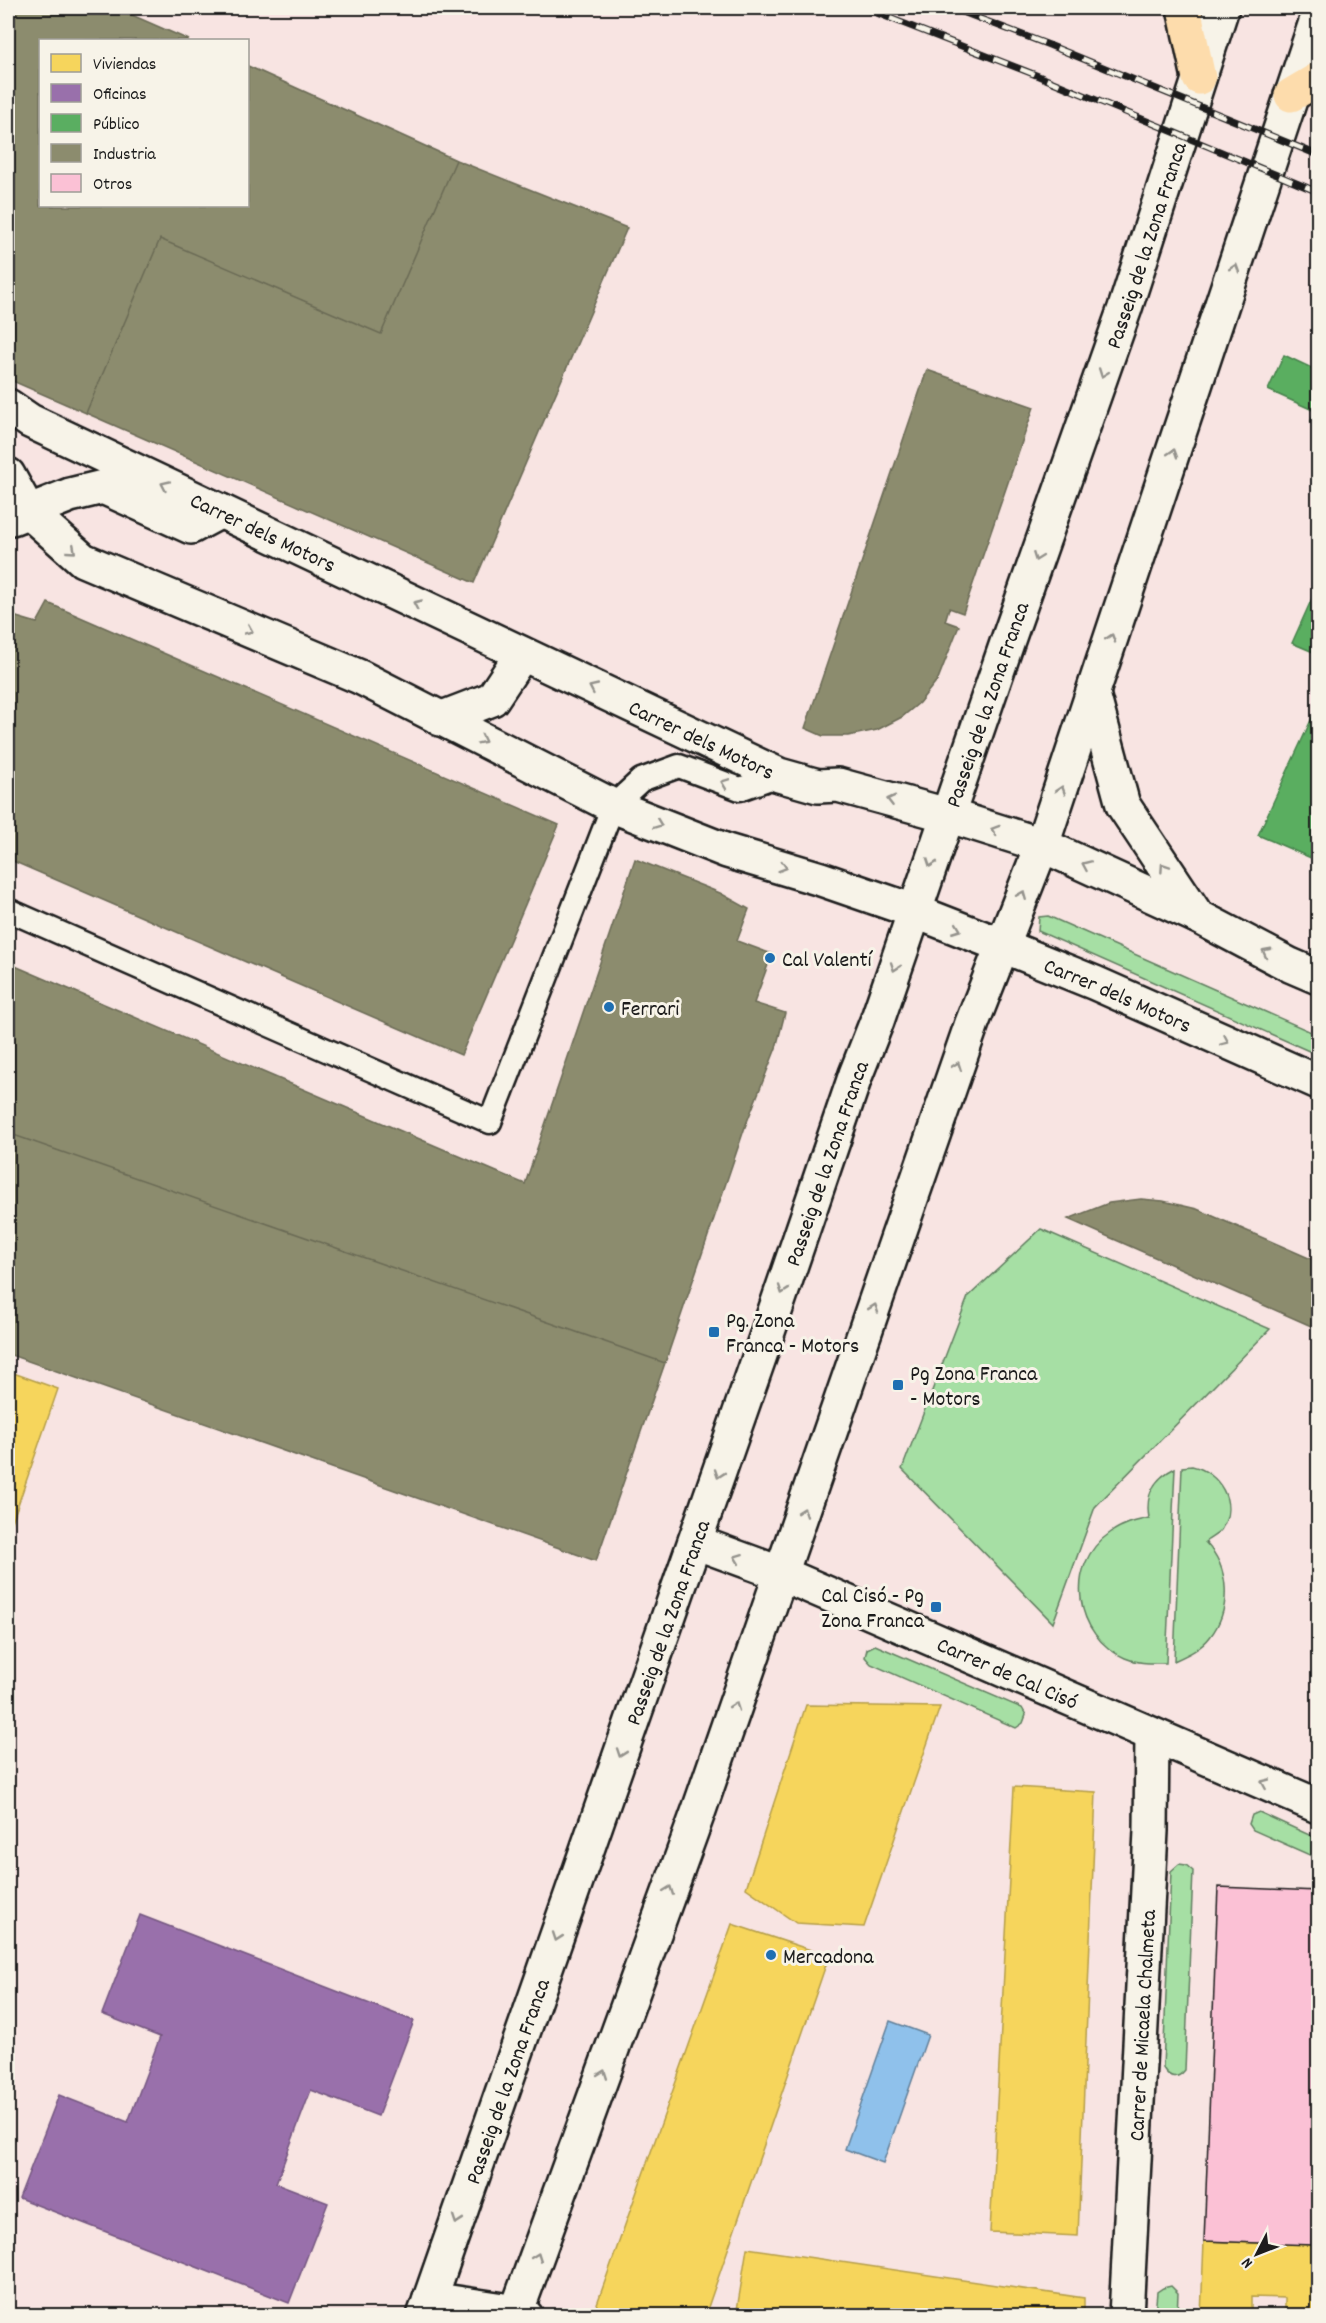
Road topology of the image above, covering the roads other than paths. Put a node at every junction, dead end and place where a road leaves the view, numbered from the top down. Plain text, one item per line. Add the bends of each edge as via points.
1 (1184, 8) edge
2 (1222, 8) edge
3 (1318, 16) edge
4 (1199, 78) junction
5 (1305, 87) edge
6 (8, 406) edge
7 (8, 475) edge
8 (221, 511) junction
9 (18, 515) edge
10 (522, 654) junction
11 (1093, 694) junction
12 (440, 719) junction
13 (779, 775) junction
14 (613, 806) junction
15 (947, 815) junction
16 (1042, 845) junction
17 (8, 910) edge
18 (914, 911) junction
19 (1197, 915) junction
20 (1001, 945) junction
21 (1318, 977) edge
22 (1318, 1082) edge
23 (695, 1542) junction
24 (782, 1574) junction
25 (1152, 1735) junction
26 (1318, 1806) edge
27 (427, 2307) edge
28 (519, 2314) edge
29 (1126, 2316) edge

1 - 4 highway
2 - 4 main road, Passeig de la Zona Franca
3 - 5 main road
4 -> 15 main road, Passeig de la Zona Franca via 1125,308
11 -> 5 main road
8 -> 6 main road, Carrer dels Motors via 30,421
7 - 9 main road
8 - 9 main road via 191,527 103,487
10 -> 8 main road, Carrer dels Motors
9 -> 12 main road via 83,560 360,677
10 - 12 main road via 492,699
13 -> 10 main road, Carrer dels Motors
16 -> 11 main road
19 -> 11 main road via 1123,805
12 -> 14 main road
13 -> 14 lane via 740,789 679,766 641,780
15 -> 13 main road, Carrer dels Motors via 838,785 818,786
14 - 17 lane via 490,1122
14 -> 18 main road, Carrer dels Motors via 727,851
16 -> 15 main road, Carrer dels Motors
15 -> 18 main road, Passeig de la Zona Franca
19 -> 16 main road
20 -> 16 main road
18 -> 20 main road, Carrer dels Motors
18 -> 23 main road, Passeig de la Zona Franca
21 -> 19 main road
20 -> 22 main road, Carrer dels Motors
24 -> 20 main road
24 -> 23 main road, Carrer de Cal Cisó
23 -> 27 main road, Passeig de la Zona Franca
24 - 25 main road, Carrer de Cal Cisó
28 -> 24 main road
26 -> 25 main road, Carrer de Cal Cisó
25 - 29 main road, Carrer de Micaela Chalmeta via 1151,1831
27 - 28 main road

